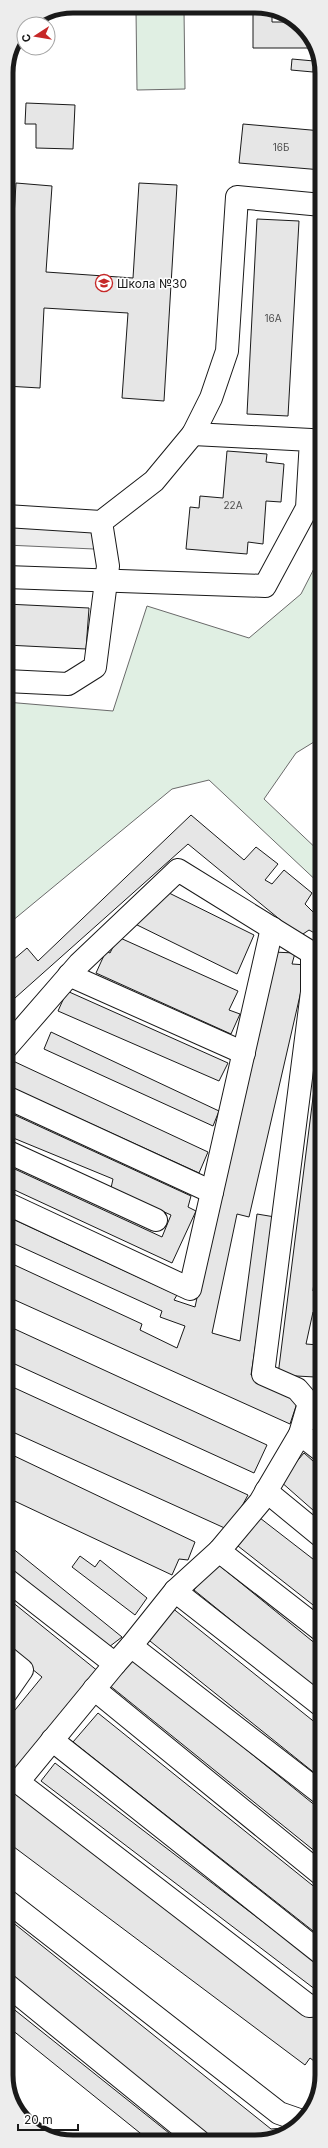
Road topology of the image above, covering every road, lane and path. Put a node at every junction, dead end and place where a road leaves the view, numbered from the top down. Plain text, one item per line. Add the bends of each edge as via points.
1 (315, 204) edge
2 (193, 434) junction
3 (13, 516) edge
4 (102, 522) junction
5 (13, 577) edge
6 (107, 581) junction
7 (13, 681) edge
8 (272, 928) junction
9 (69, 975) junction
10 (13, 1040) edge
11 (244, 1053) junction
12 (13, 1100) edge
13 (13, 1154) edge
14 (212, 1192) junction
15 (13, 1205) edge
16 (156, 1220) dead end
17 (300, 1434) junction
18 (315, 1446) edge
19 (266, 1492) junction
20 (315, 1531) edge
21 (219, 1551) junction
22 (13, 1584) edge
23 (175, 1591) junction
24 (315, 1625) edge
25 (131, 1646) junction
26 (13, 1663) edge
27 (115, 1664) junction
28 (13, 1683) edge
29 (94, 1689) junction
30 (315, 1701) edge
31 (52, 1740) junction
32 (315, 1789) edge
33 (315, 1869) edge
34 (13, 1905) edge
35 (315, 1948) edge
36 (13, 1990) edge
37 (315, 2006) edge
38 (295, 2119) edge
39 (192, 2135) edge

1 - 2 lane via 237,197 227,351 211,398
2 - 4 lane via 154,481
2 - 6 lane via 311,440 307,508 265,586
3 - 4 lane
4 - 6 lane via 108,566
5 - 6 lane
6 - 7 lane via 95,668 68,684
8 - 9 lane via 178,870
8 - 11 lane
8 - 17 lane via 312,953 312,992 263,1374 297,1389 309,1404
9 - 10 lane
9 - 11 lane
11 - 14 lane
12 - 14 lane
13 - 16 lane
14 - 15 lane via 190,1289
17 - 18 lane
17 - 19 lane
19 - 20 lane
19 - 21 lane
21 - 23 lane
21 - 24 lane
22 - 27 lane
23 - 25 lane
23 - 30 lane
25 - 27 lane
25 - 32 lane
26 - 28 lane via 22,1670
27 - 29 lane
29 - 31 lane
29 - 33 lane
31 - 35 lane
31 - 37 lane via 18,1782 309,2006
34 - 38 lane via 279,2113
36 - 39 lane

